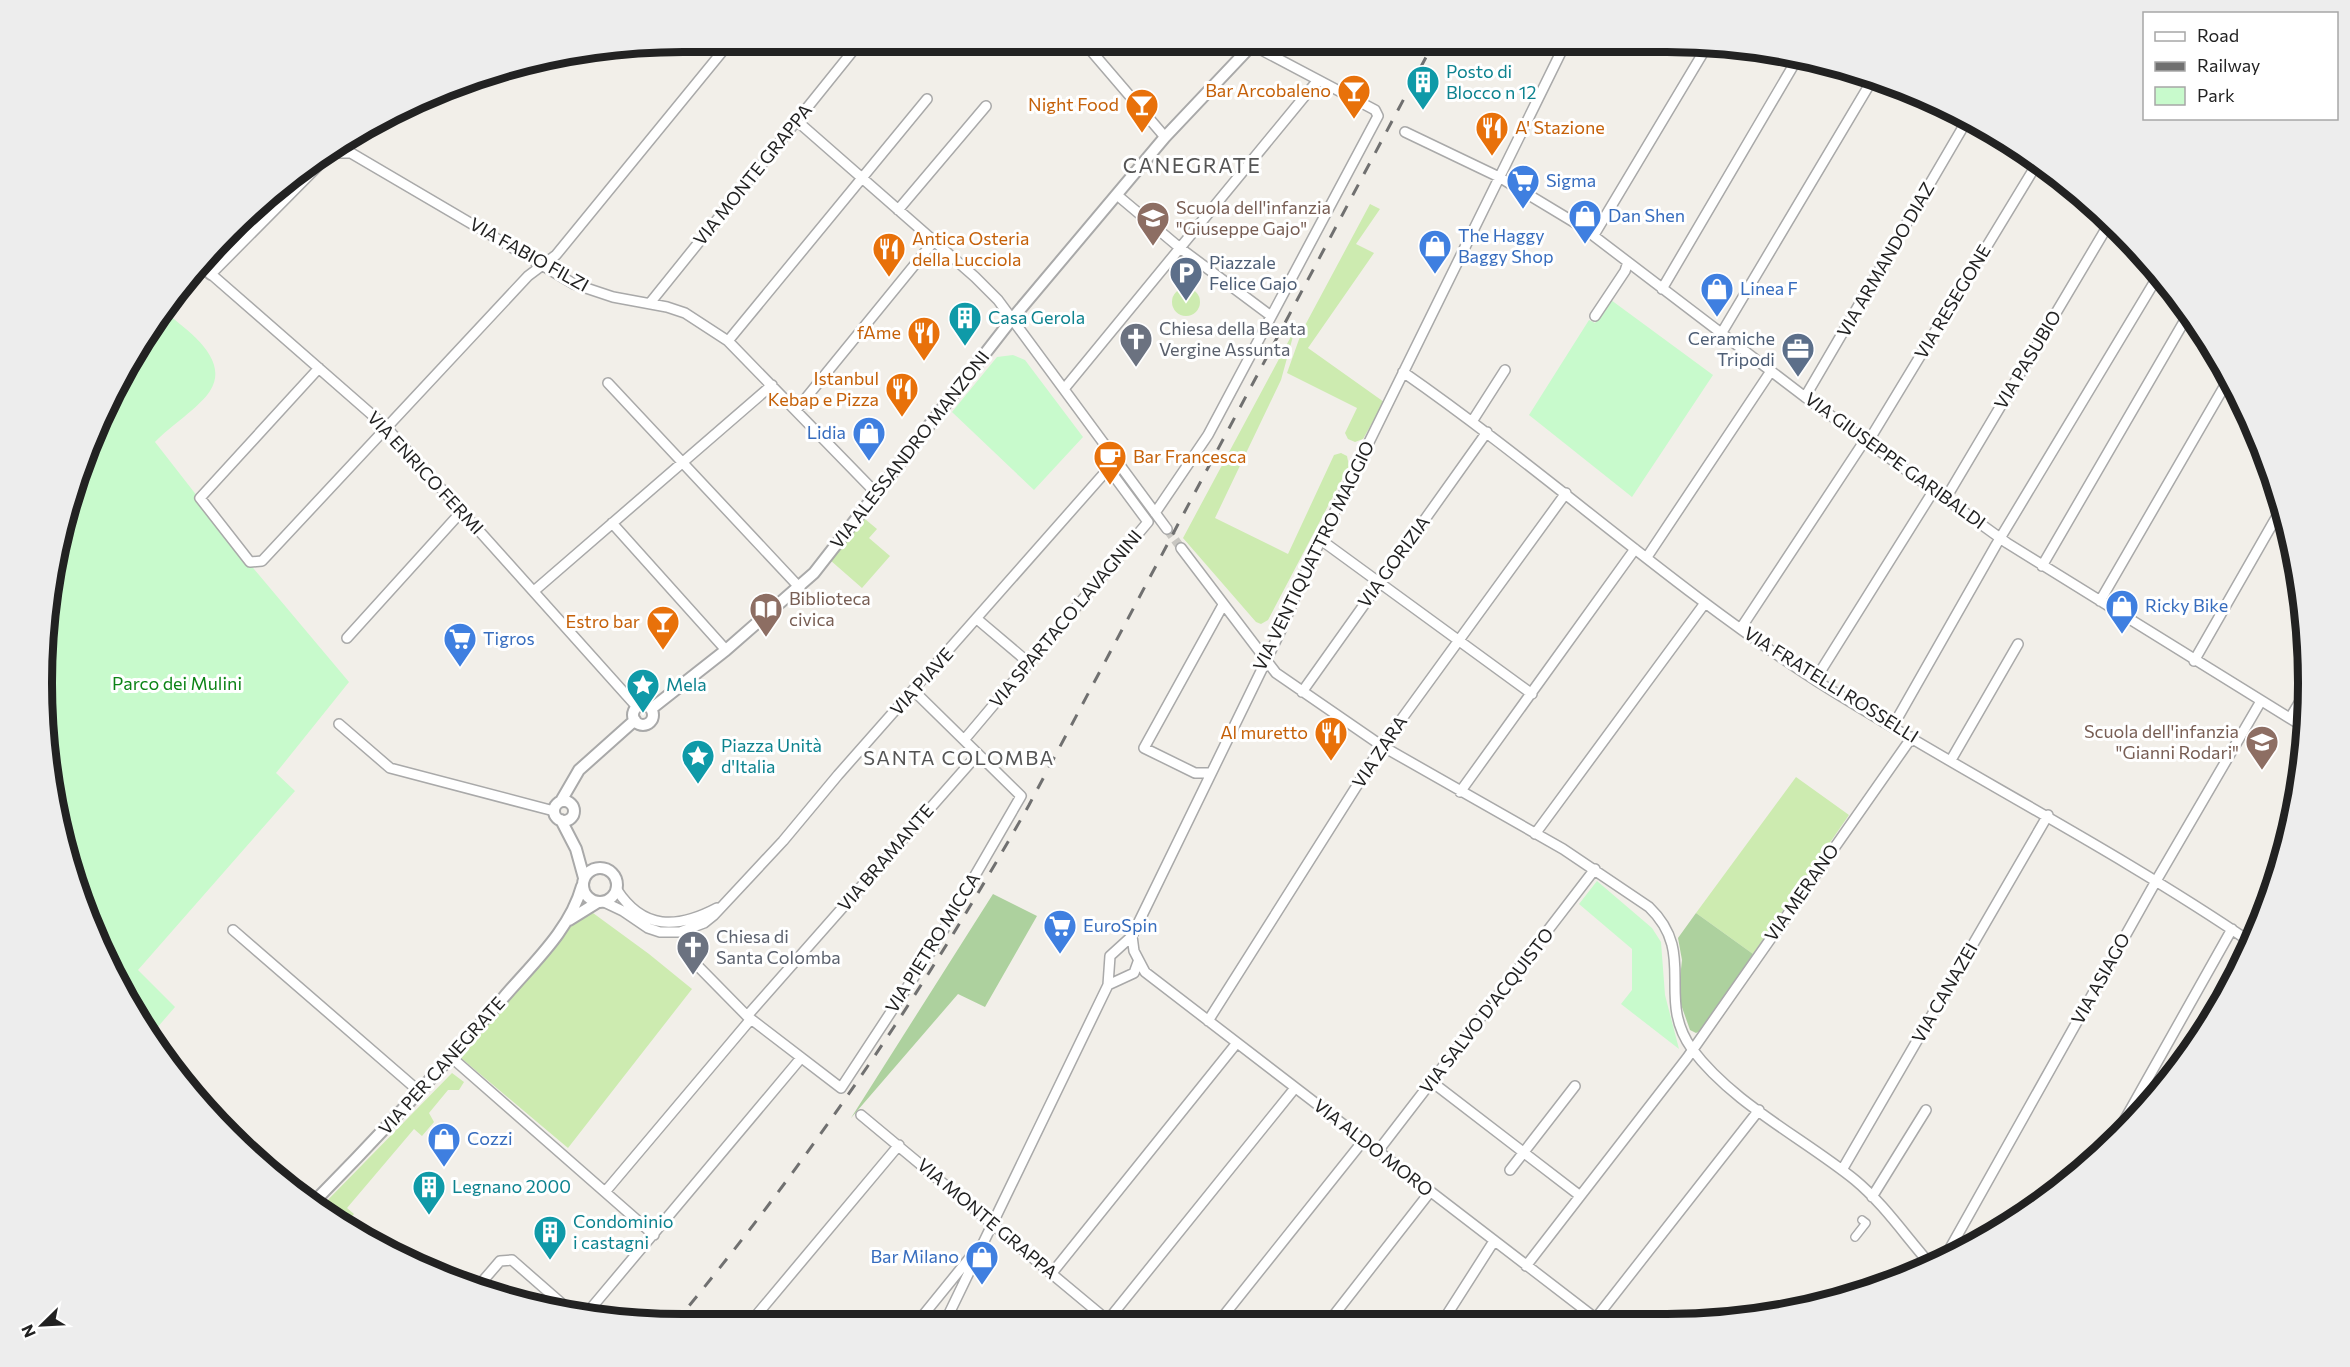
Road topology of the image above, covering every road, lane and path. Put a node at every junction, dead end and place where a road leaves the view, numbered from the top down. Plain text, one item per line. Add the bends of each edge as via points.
1 (722, 52) edge
2 (852, 52) edge
3 (1092, 52) edge
4 (1245, 52) edge
5 (1265, 52) edge
6 (1561, 52) edge
7 (1703, 54) edge
8 (1793, 66) edge
9 (1318, 81) junction
10 (1869, 86) edge
11 (927, 99) dead end
12 (986, 106) dead end
13 (797, 122) junction
14 (1963, 127) edge
15 (1405, 132) dead end
16 (1165, 137) junction
17 (344, 152) edge
18 (2033, 170) edge
19 (1499, 177) junction
20 (306, 178) edge
21 (861, 179) junction
22 (1117, 195) junction
23 (898, 210) junction
24 (2105, 230) edge
25 (1594, 235) junction
26 (934, 241) junction
27 (1180, 248) junction
28 (1628, 262) junction
29 (542, 266) junction
30 (207, 270) edge
31 (211, 274) junction
32 (2154, 283) edge
33 (1662, 289) junction
34 (650, 303) junction
35 (1271, 316) junction
36 (1595, 316) dead end
37 (1012, 319) junction
38 (2184, 322) edge
39 (1721, 334) junction
40 (728, 341) junction
41 (319, 368) junction
42 (1505, 370) dead end
43 (1771, 371) junction
44 (1403, 372) junction
45 (608, 383) dead end
46 (772, 385) junction
47 (2223, 388) edge
48 (1064, 389) junction
49 (1805, 397) junction
50 (797, 409) junction
51 (1473, 420) junction
52 (387, 428) junction
53 (1487, 432) junction
54 (1867, 441) junction
55 (1116, 460) junction
56 (682, 462) junction
57 (1108, 468) junction
58 (1934, 490) junction
59 (875, 492) junction
60 (1566, 493) junction
61 (1946, 498) junction
62 (462, 511) junction
63 (1155, 513) junction
64 (2276, 519) edge
65 (612, 524) junction
66 (1167, 528) tunnel mouth
67 (1321, 540) junction
68 (1998, 541) junction
69 (1180, 548) tunnel mouth
70 (1635, 549) junction
71 (1647, 557) junction
72 (2042, 566) junction
73 (1378, 584) junction
74 (800, 588) junction
75 (534, 591) junction
76 (2100, 601) junction
77 (1705, 603) junction
78 (1223, 605) junction
79 (978, 619) junction
80 (1741, 628) junction
81 (347, 638) dead end
82 (1458, 641) junction
83 (2018, 644) dead end
84 (726, 650) junction
85 (1265, 660) junction
86 (2194, 661) junction
87 (1029, 663) junction
88 (1815, 680) junction
89 (914, 692) junction
90 (1302, 692) junction
91 (1532, 694) junction
92 (2261, 700) junction
93 (637, 706) junction
94 (2297, 706) edge
95 (651, 709) junction
96 (2290, 718) junction
97 (635, 720) junction
98 (2296, 722) edge
99 (339, 724) dead end
100 (1893, 726) junction
101 (1912, 736) junction
102 (964, 740) junction
103 (1382, 746) junction
104 (978, 754) junction
105 (1951, 760) junction
106 (1195, 772) junction
107 (1210, 773) junction
108 (1204, 784) junction
109 (1460, 792) junction
110 (563, 808) junction
111 (2048, 815) junction
112 (1535, 834) junction
113 (576, 849) junction
114 (598, 868) junction
115 (1595, 869) junction
116 (2156, 880) junction
117 (583, 882) junction
118 (616, 890) junction
119 (601, 902) junction
120 (566, 921) junction
121 (675, 928) junction
122 (2232, 929) junction
123 (233, 930) dead end
124 (1132, 936) junction
125 (2244, 937) edge
126 (1119, 948) junction
127 (1134, 951) junction
128 (687, 955) dead end
129 (1138, 962) junction
130 (1108, 964) junction
131 (1144, 972) junction
132 (1134, 973) junction
133 (1122, 977) junction
134 (1108, 985) junction
135 (749, 1017) junction
136 (1208, 1022) junction
137 (1236, 1044) junction
138 (1693, 1050) junction
139 (452, 1057) junction
140 (801, 1058) junction
141 (1432, 1082) junction
142 (1575, 1086) dead end
143 (1295, 1088) junction
144 (420, 1093) junction
145 (1759, 1110) junction
146 (1926, 1110) dead end
147 (2128, 1114) edge
148 (861, 1115) dead end
149 (1363, 1141) junction
150 (899, 1145) junction
151 (1378, 1151) junction
152 (1524, 1152) junction
153 (1510, 1170) dead end
154 (1842, 1170) junction
155 (605, 1192) junction
156 (1430, 1192) junction
157 (1579, 1195) junction
158 (1872, 1197) junction
159 (318, 1198) edge
160 (1862, 1220) dead end
161 (992, 1223) junction
162 (654, 1235) junction
163 (1855, 1237) dead end
164 (1494, 1241) junction
165 (1951, 1246) edge
166 (1925, 1259) edge
167 (1526, 1266) junction
168 (1052, 1273) junction
169 (482, 1281) edge
170 (560, 1302) edge
171 (592, 1307) edge
172 (757, 1314) edge
173 (924, 1314) edge
174 (949, 1314) edge
175 (1101, 1314) edge
176 (1116, 1314) edge
177 (1225, 1314) edge
178 (1335, 1314) edge
179 (1447, 1314) edge
180 (1591, 1314) edge
181 (1605, 1314) edge

1 - 29 street via 556,255
2 - 13 street, VIA MONTE GRAPPA
3 - 16 street
4 - 16 street, VIA ALESSANDRO MANZONI
5 - 9 street
6 - 19 street, VIA VENTIQUATTRO MAGGIO
7 - 25 street
8 - 33 street
9 - 27 street
9 - 35 street via 1375,110 1377,116
10 - 39 street
11 - 21 street
12 - 23 street
13 - 21 street
13 - 34 street, VIA MONTE GRAPPA
14 - 49 street, VIA ARMANDO DIAZ
15 - 19 street, VIA GIUSEPPE GARIBALDI
16 - 22 street, VIA ALESSANDRO MANZONI
17 - 29 street, VIA FABIO FILZI via 351,153
18 - 54 street, VIA RESEGONE
19 - 25 street, VIA GIUSEPPE GARIBALDI
19 - 44 street, VIA VENTIQUATTRO MAGGIO
20 - 31 street, VIA FABIO FILZI
21 - 23 street
21 - 40 street
22 - 27 street
22 - 37 street, VIA ALESSANDRO MANZONI
23 - 26 street
24 - 61 street, VIA PASUBIO
25 - 28 street, VIA GIUSEPPE GARIBALDI
26 - 37 street via 975,277
26 - 50 street
27 - 35 street
27 - 48 street
28 - 33 street, VIA GIUSEPPE GARIBALDI
28 - 36 street
29 - 34 street, VIA FABIO FILZI via 587,289
29 - 52 street via 528,276
30 - 31 street, VIA ENRICO FERMI
31 - 41 street, VIA ENRICO FERMI
32 - 68 street
33 - 39 street, VIA GIUSEPPE GARIBALDI
34 - 40 street, VIA FABIO FILZI via 685,313
35 - 63 street via 1208,435
37 - 48 street
37 - 59 street, VIA ALESSANDRO MANZONI
38 - 72 street
39 - 43 street, VIA GIUSEPPE GARIBALDI
40 - 46 street, VIA FABIO FILZI
41 - 52 street, VIA ENRICO FERMI
41 - 52 street via 200,498 246,560 254,564 262,561
42 - 51 street
43 - 49 street, VIA GIUSEPPE GARIBALDI
43 - 71 street
44 - 51 street, VIA FRATELLI ROSSELLI
44 - 67 street, VIA VENTIQUATTRO MAGGIO
45 - 56 street
46 - 50 street, VIA FABIO FILZI
46 - 56 street
47 - 76 street
48 - 55 street
49 - 54 street, VIA GIUSEPPE GARIBALDI
50 - 59 street, VIA FABIO FILZI
51 - 53 street, VIA FRATELLI ROSSELLI
52 - 62 street, VIA ENRICO FERMI
53 - 60 street, VIA FRATELLI ROSSELLI
53 - 73 street, VIA GORIZIA
54 - 58 street, VIA GIUSEPPE GARIBALDI
54 - 80 street, VIA RESEGONE
55 - 57 street, VIA PIAVE
55 - 63 street
56 - 65 street
56 - 74 street
57 - 79 street, VIA PIAVE
57 - 87 street, VIA SPARTACO LAVAGNINI via 1148,522
58 - 61 street, VIA GIUSEPPE GARIBALDI
58 - 88 street
59 - 74 street, VIA ALESSANDRO MANZONI
60 - 70 street, VIA FRATELLI ROSSELLI
60 - 82 street, VIA ZARA
61 - 68 street, VIA GIUSEPPE GARIBALDI
62 - 75 street, VIA ENRICO FERMI
62 - 81 street
63 - 66 street
64 - 86 street
65 - 75 street
65 - 84 street
67 - 73 street
67 - 85 street, VIA VENTIQUATTRO MAGGIO
68 - 72 street, VIA GIUSEPPE GARIBALDI
68 - 100 street
69 - 78 street
70 - 71 street, VIA FRATELLI ROSSELLI
70 - 91 street
71 - 77 street, VIA FRATELLI ROSSELLI
72 - 76 street, VIA GIUSEPPE GARIBALDI
73 - 82 street
73 - 90 street, VIA GORIZIA
74 - 84 street, VIA ALESSANDRO MANZONI
75 - 93 street, VIA ENRICO FERMI
76 - 86 street, VIA GIUSEPPE GARIBALDI
77 - 80 street, VIA FRATELLI ROSSELLI
77 - 112 street
78 - 85 street
78 - 106 street via 1144,748
79 - 87 street
79 - 89 street, VIA PIAVE
80 - 88 street, VIA FRATELLI ROSSELLI
82 - 91 street
82 - 103 street, VIA ZARA
83 - 105 street
84 - 95 street, VIA ALESSANDRO MANZONI
85 - 90 street
85 - 107 street, VIA VENTIQUATTRO MAGGIO
86 - 92 street, VIA GIUSEPPE GARIBALDI
87 - 102 street, VIA SPARTACO LAVAGNINI
88 - 100 street, VIA FRATELLI ROSSELLI
89 - 102 street
89 - 121 street, VIA PIAVE via 727,902 704,923
90 - 103 street
91 - 109 street
92 - 96 street, VIA GIUSEPPE GARIBALDI
92 - 116 street, VIA ASIAGO
93 - 95 street
93 - 97 street
94 - 96 street
95 - 97 street, VIA ALESSANDRO MANZONI via 648,723
96 - 98 street, VIA GIUSEPPE GARIBALDI
97 - 110 street, VIA ALESSANDRO MANZONI via 579,770
99 - 110 street via 390,768
100 - 101 street, VIA FRATELLI ROSSELLI
101 - 105 street, VIA FRATELLI ROSSELLI
101 - 138 street, VIA MERANO
102 - 104 street
103 - 109 street
103 - 136 street, VIA ZARA
104 - 135 street, VIA BRAMANTE
104 - 140 street, VIA PIETRO MICCA via 1021,796 933,948 841,1088
105 - 111 street, VIA FRATELLI ROSSELLI
106 - 107 street
106 - 108 street
107 - 108 street, VIA VENTIQUATTRO MAGGIO
108 - 124 street, VIA VENTIQUATTRO MAGGIO
109 - 112 street
110 - 113 street via 567,832
111 - 116 street, VIA FRATELLI ROSSELLI
111 - 154 street, VIA CANAZEI
112 - 115 street
113 - 114 street
113 - 117 street
114 - 117 street
114 - 118 street via 614,875
115 - 138 street via 1661,919 1676,954 1675,1009
115 - 141 street, VIA SALVO D'ACQUISTO
116 - 122 street, VIA FRATELLI ROSSELLI
116 - 165 street, VIA ASIAGO
117 - 119 street via 588,898
117 - 120 street, VIA PER CANEGRATE
118 - 119 street via 611,899
118 - 121 street via 638,914
119 - 120 street, VIA PER CANEGRATE
119 - 121 street via 623,910 648,928
120 - 139 street, VIA PER CANEGRATE
122 - 125 street, VIA FRATELLI ROSSELLI
122 - 147 street
123 - 144 street
124 - 126 street, VIA VENTIQUATTRO MAGGIO
124 - 127 street
126 - 127 street
126 - 130 street, VIA VENTIQUATTRO MAGGIO
127 - 129 street
128 - 135 street
129 - 131 street, VIA ALDO MORO
129 - 132 street
130 - 133 street
130 - 134 street
131 - 132 street
131 - 136 street, VIA ALDO MORO
132 - 133 street
133 - 134 street
134 - 161 street
135 - 140 street
135 - 155 street, VIA BRAMANTE
136 - 137 street, VIA ALDO MORO
137 - 143 street, VIA ALDO MORO
137 - 168 street
138 - 145 street via 1718,1077
138 - 157 street, VIA MERANO
139 - 144 street, VIA PER CANEGRATE
139 - 155 street
140 - 162 street
141 - 151 street, VIA SALVO D'ACQUISTO
141 - 152 street
142 - 152 street
143 - 149 street, VIA ALDO MORO
143 - 176 street
144 - 159 street, VIA PER CANEGRATE
145 - 154 street
145 - 181 street
146 - 158 street
148 - 150 street, VIA MONTE GRAPPA
149 - 151 street, VIA ALDO MORO
149 - 177 street
150 - 161 street, VIA MONTE GRAPPA
150 - 172 street
151 - 156 street, VIA ALDO MORO
152 - 153 street
152 - 157 street
154 - 158 street
155 - 162 street
156 - 164 street, VIA ALDO MORO
156 - 178 street
157 - 167 street, VIA MERANO
158 - 166 street
160 - 163 street via 1866,1223
161 - 168 street, VIA MONTE GRAPPA
161 - 173 street via 970,1260
161 - 174 street
162 - 171 street
164 - 167 street, VIA ALDO MORO
164 - 179 street
167 - 180 street, VIA ALDO MORO
168 - 175 street, VIA MONTE GRAPPA
169 - 170 street via 500,1261 512,1260

